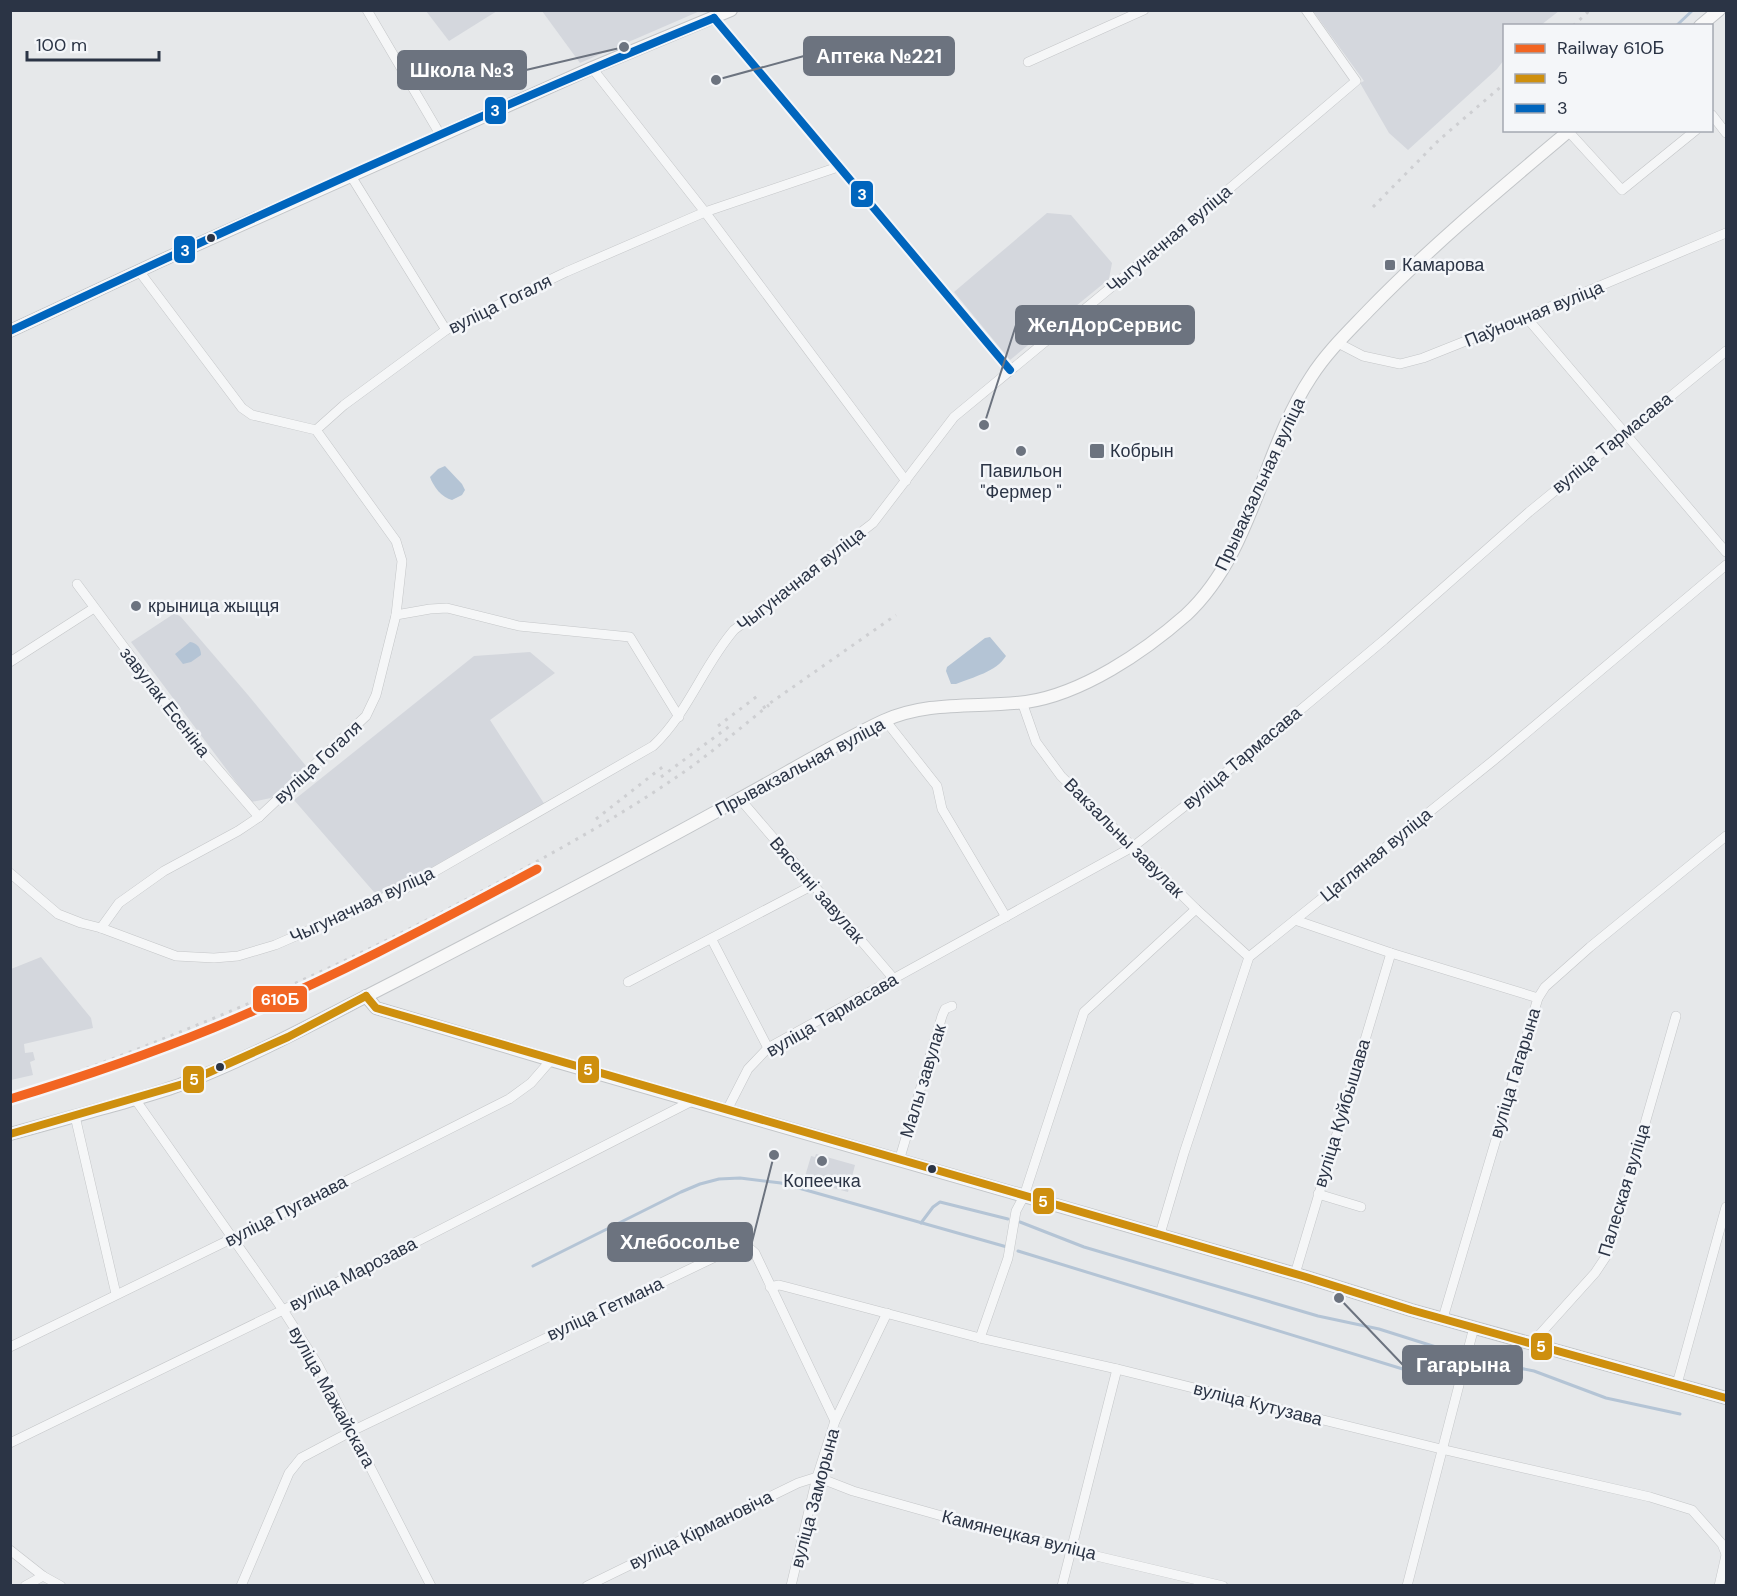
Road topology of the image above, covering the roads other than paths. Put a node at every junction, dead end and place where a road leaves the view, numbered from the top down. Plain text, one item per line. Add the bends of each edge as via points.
1 (367, 10) edge
2 (731, 10) edge
3 (1144, 10) edge
4 (1306, 10) edge
5 (1719, 10) edge
6 (714, 18) junction
7 (1703, 24) edge
8 (1028, 62) dead end
9 (592, 68) junction
10 (1713, 118) edge
11 (1568, 132) edge
12 (1570, 132) edge
13 (1694, 132) edge
14 (1726, 133) edge
15 (441, 136) junction
16 (838, 167) junction
17 (351, 176) junction
18 (705, 212) junction
19 (1726, 233) edge
20 (139, 271) junction
21 (1526, 317) junction
22 (446, 330) junction
23 (10, 331) edge
24 (1338, 343) junction
25 (1726, 351) edge
26 (1010, 370) junction
27 (316, 430) junction
28 (1625, 433) junction
29 (906, 481) junction
30 (1726, 552) edge
31 (1726, 565) edge
32 (77, 584) dead end
33 (94, 608) junction
34 (396, 615) junction
35 (10, 662) edge
36 (1022, 702) junction
37 (679, 717) junction
38 (885, 720) junction
39 (740, 799) junction
40 (259, 817) junction
41 (1726, 836) edge
42 (1134, 846) junction
43 (10, 873) edge
44 (813, 885) junction
45 (1196, 909) junction
46 (1006, 917) junction
47 (1295, 920) junction
48 (101, 928) junction
49 (711, 940) junction
50 (1391, 952) junction
51 (1249, 957) junction
52 (894, 980) junction
53 (628, 982) dead end
54 (366, 996) junction
55 (1538, 998) junction
56 (952, 1006) dead end
57 (1676, 1016) dead end
58 (768, 1048) junction
59 (551, 1060) junction
60 (135, 1099) junction
61 (692, 1101) junction
62 (727, 1110) junction
63 (75, 1116) junction
64 (10, 1134) edge
65 (899, 1161) junction
66 (1317, 1194) junction
67 (1024, 1196) junction
68 (1361, 1207) dead end
69 (1726, 1207) edge
70 (1160, 1234) junction
71 (231, 1239) junction
72 (1295, 1274) junction
73 (770, 1287) junction
74 (116, 1294) junction
75 (283, 1310) junction
76 (887, 1313) junction
77 (1443, 1318) junction
78 (1474, 1327) junction
79 (980, 1338) junction
80 (1532, 1343) junction
81 (10, 1347) edge
82 (1117, 1369) junction
83 (1677, 1384) junction
84 (1726, 1398) edge
85 (835, 1421) junction
86 (352, 1431) junction
87 (10, 1443) edge
88 (1442, 1449) junction
89 (817, 1477) junction
90 (10, 1550) edge
91 (1071, 1550) junction
92 (1726, 1554) edge
93 (43, 1576) junction
94 (25, 1586) edge
95 (61, 1586) edge
96 (241, 1586) edge
97 (430, 1586) edge
98 (587, 1586) edge
99 (791, 1586) edge
100 (1062, 1586) edge
101 (1223, 1586) edge
102 (1407, 1586) edge
103 (1719, 1586) edge

1 - 15 street
2 - 6 main road
3 - 8 street
4 - 26 street, Чыгуначная вуліца via 1356,81
5 - 7 main road
6 - 9 main road
6 - 16 street
9 - 15 main road
9 - 18 street
10 - 14 street
11 - 24 main road, Прывакзальная вуліца via 1427,254
12 - 13 street via 1622,190
15 - 17 main road
16 - 18 street, вуліца Гогаля
16 - 26 street
17 - 20 main road
17 - 22 street
18 - 22 street, вуліца Гогаля
18 - 29 street
19 - 21 street, Паўночная вуліца
20 - 23 main road
20 - 27 street via 242,408 252,415
21 - 24 street, Паўночная вуліца via 1400,364 1363,356
21 - 28 street
22 - 27 street, вуліца Гогаля
24 - 36 main road, Прывакзальная вуліца via 1308,380 1223,570 1206,594 1175,625 1119,664 1076,687
25 - 28 street, вуліца Тармасава
26 - 29 street, Чыгуначная вуліца via 954,417
27 - 34 street, вуліца Гогаля via 396,541 402,561
28 - 30 street
28 - 42 street, вуліца Тармасава via 1375,648
29 - 37 street, Чыгуначная вуліца via 873,523 734,630
31 - 47 street, Цагляная вуліца via 1494,760
32 - 33 street, завулак Есеніна
33 - 35 street
33 - 40 street, завулак Есеніна via 197,746
34 - 37 street via 447,609 519,626 630,637
34 - 40 street, вуліца Гогаля via 376,695 366,716
36 - 38 main road, Прывакзальная вуліца via 935,706
36 - 42 street, Вакзальны завулак via 1036,742 1061,777
37 - 48 street, Чыгуначная вуліца via 653,746 406,888 275,945 238,956 176,956
38 - 39 main road, Прывакзальная вуліца
38 - 46 street via 938,786 942,809
39 - 44 street, Вясенні завулак
39 - 54 main road, Прывакзальная вуліца
40 - 48 street, вуліца Гогаля via 164,871 119,903
41 - 55 street, вуліца Гагарына via 1590,947
42 - 45 street, Вакзальны завулак
42 - 46 street, вуліца Тармасава
43 - 48 street, Чыгуначная вуліца via 58,914
44 - 49 street
44 - 52 street, Вясенні завулак
45 - 51 street, Вакзальны завулак
45 - 67 street via 1084,1012
46 - 52 street, вуліца Тармасава
47 - 50 street
47 - 51 street, Цагляная вуліца
49 - 53 street
49 - 58 street
50 - 55 street
50 - 66 street, вуліца Куйбышава
51 - 70 street
52 - 58 street, вуліца Тармасава
54 - 59 main road via 376,1008
54 - 60 main road, Прывакзальная вуліца via 216,1070
55 - 77 street, вуліца Гагарына
56 - 65 street, Малы завулак via 942,1016
57 - 80 street, Палеская вуліца via 1607,1255
58 - 62 street, вуліца Тармасава via 748,1069
59 - 61 main road
59 - 71 street, вуліца Пуганава via 531,1083 509,1099
60 - 63 main road, Прывакзальная вуліца
60 - 71 street, вуліца Мажайскага
61 - 62 main road
61 - 75 street, вуліца Марозава
62 - 65 main road
63 - 64 main road, Прывакзальная вуліца
63 - 74 street
65 - 67 main road
66 - 68 street
66 - 72 street, вуліца Куйбышава
67 - 70 main road
67 - 79 street via 1016,1211 1008,1258
69 - 83 street
70 - 72 main road
71 - 74 street, вуліца Пуганава
71 - 75 street, вуліца Мажайскага
72 - 77 main road
73 - 76 street, вуліца Кутузава via 778,1285
73 - 85 street, вуліца Гетмана
73 - 86 street, вуліца Гетмана via 755,1253 748,1247 736,1247
74 - 81 street, вуліца Пуганава
75 - 86 street, вуліца Мажайскага via 318,1365
75 - 87 street, вуліца Марозава
76 - 79 street, вуліца Кутузава
76 - 85 street, вуліца Заморына
77 - 78 main road
78 - 80 main road
78 - 88 street
79 - 82 street, вуліца Кутузава
80 - 83 main road
82 - 88 street, вуліца Кутузава
82 - 91 street
83 - 84 main road
85 - 89 street, вуліца Заморына
86 - 96 street, вуліца Гетмана via 294,1465
86 - 97 street, вуліца Мажайскага
88 - 92 street, вуліца Кутузава via 1692,1510
88 - 102 street
89 - 91 street, Камянецкая вуліца via 864,1494
89 - 98 street, вуліца Кірмановіча
89 - 99 street, вуліца Заморына
90 - 93 street
91 - 100 street
91 - 101 street, Камянецкая вуліца
92 - 103 street
93 - 94 street
93 - 95 street

